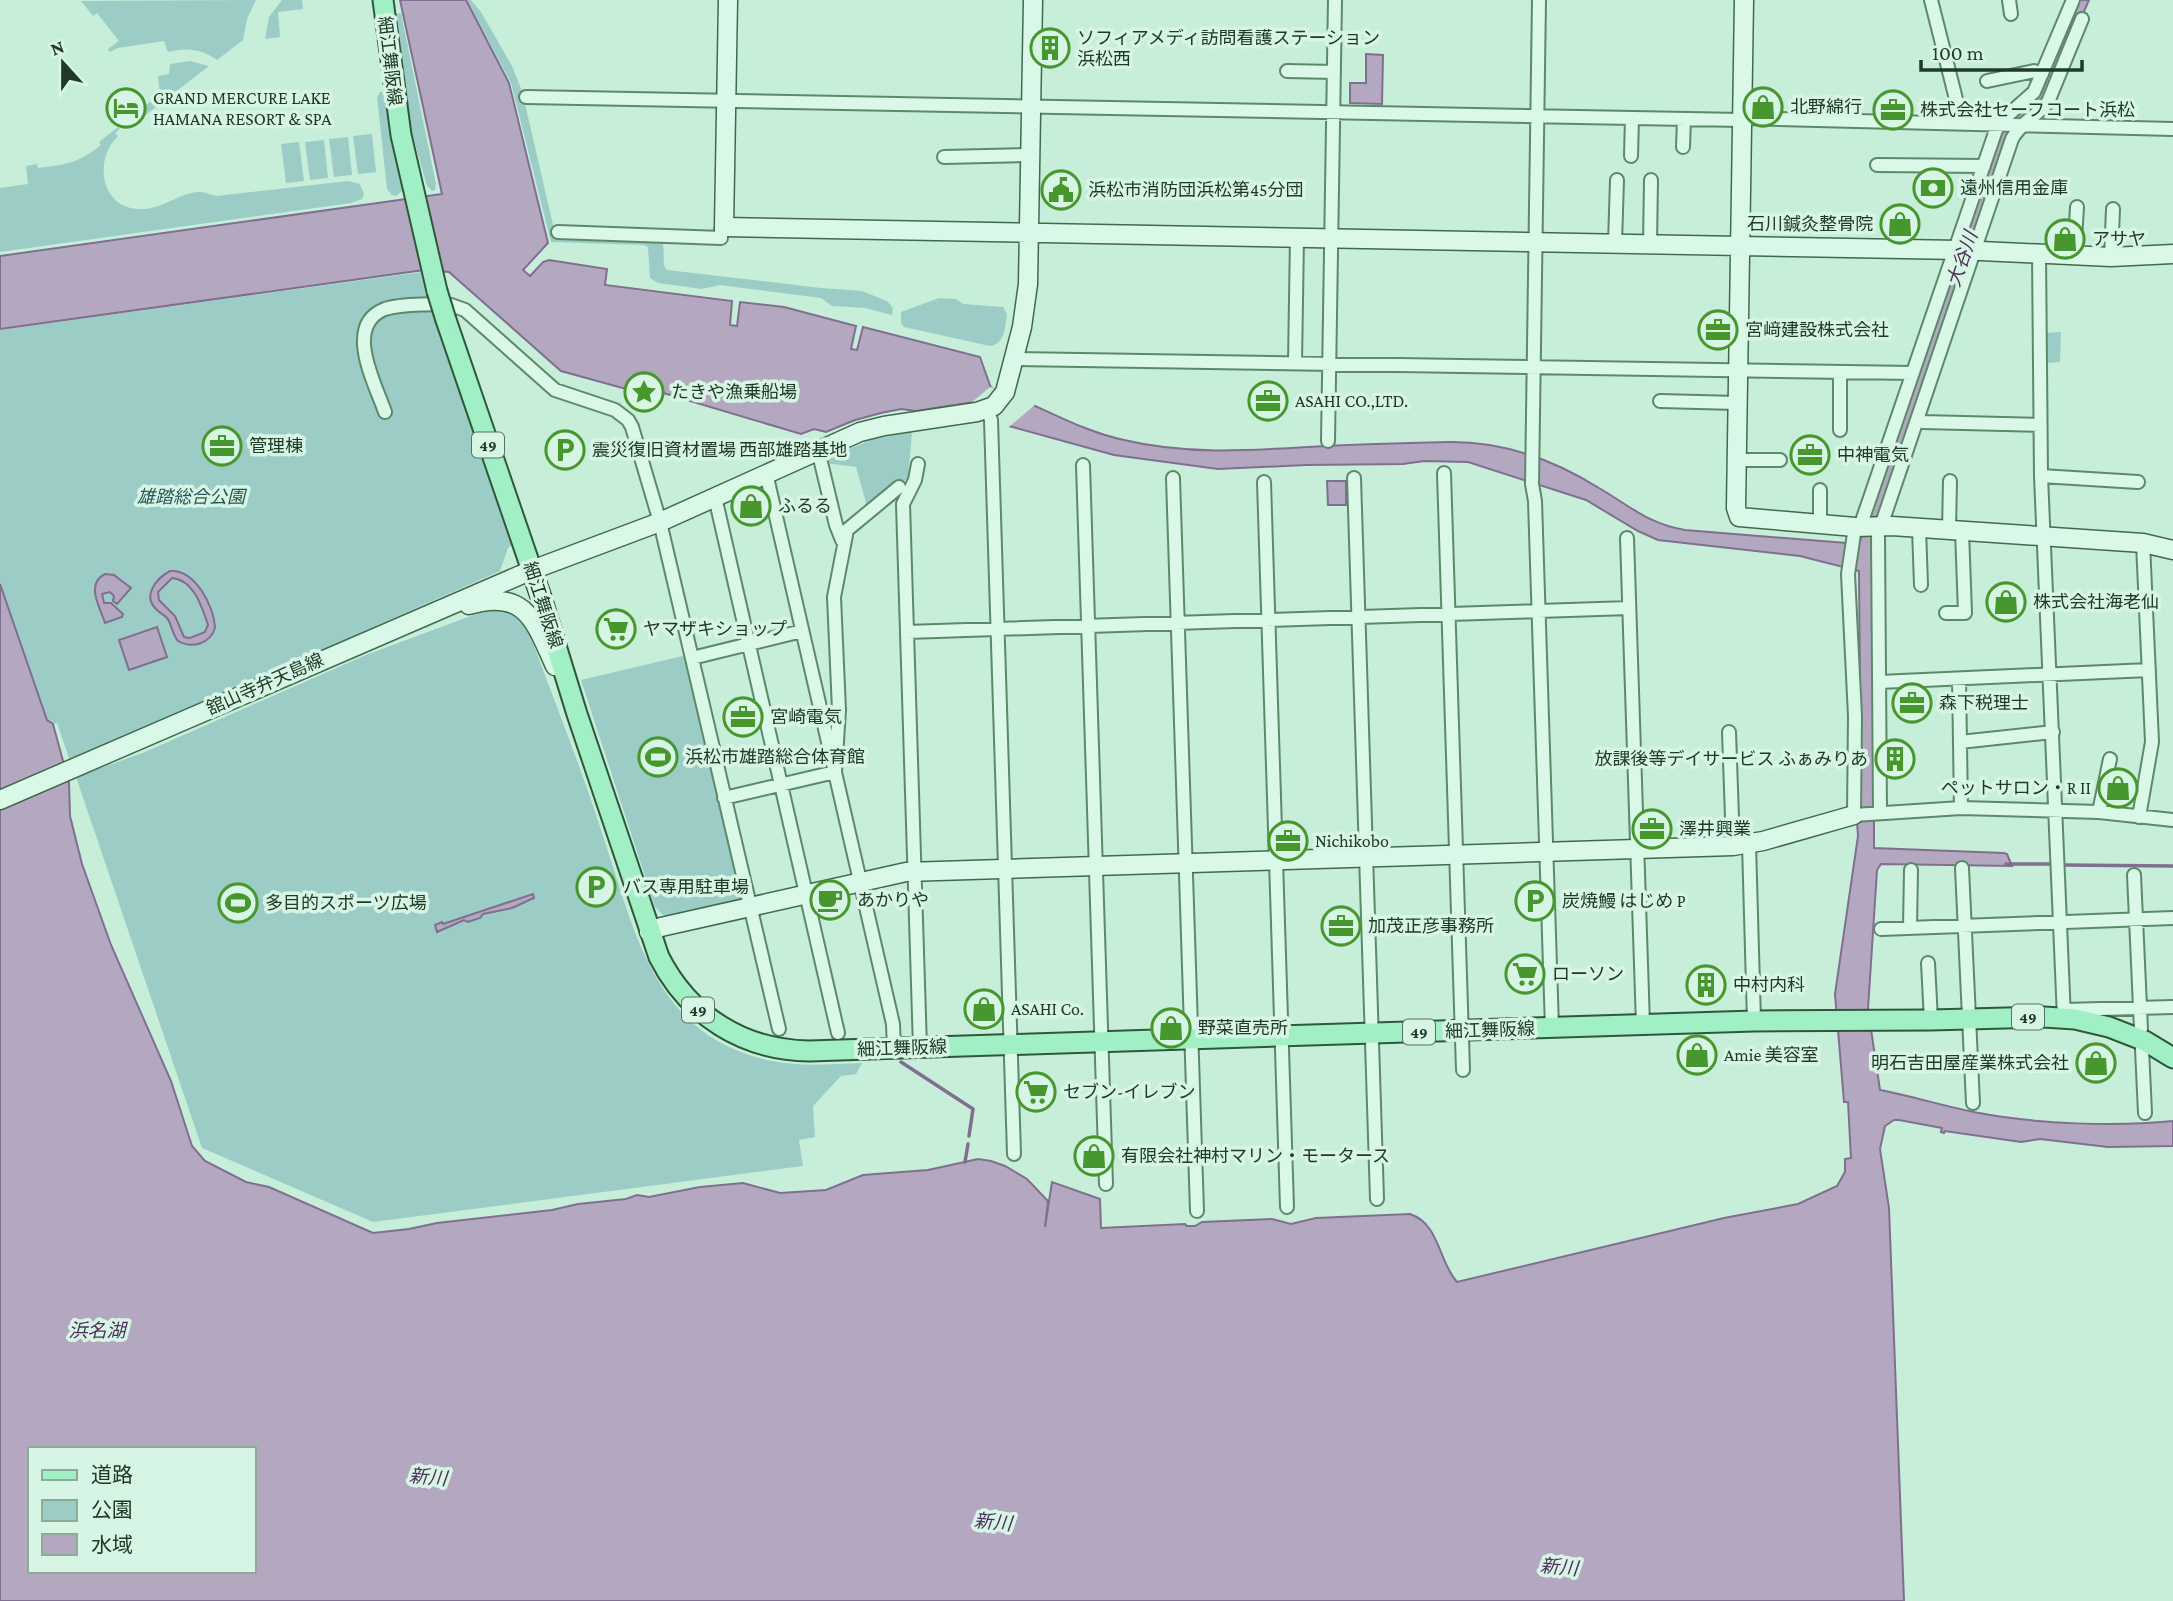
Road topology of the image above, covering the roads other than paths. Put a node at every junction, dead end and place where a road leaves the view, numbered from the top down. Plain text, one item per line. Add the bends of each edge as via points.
1 (383, 0) edge
2 (728, 0) edge
3 (1033, 0) edge
4 (1335, 0) edge
5 (1539, 0) edge
6 (1744, 0) edge
7 (1931, 0) edge
8 (2063, 0) edge
9 (2073, 0) edge
10 (2064, 17) junction
11 (2082, 19) dead end
12 (1287, 71) dead end
13 (1334, 72) junction
14 (2042, 74) junction
15 (1987, 81) dead end
16 (526, 97) dead end
17 (727, 101) junction
18 (1031, 107) junction
19 (1333, 113) junction
20 (1537, 116) junction
21 (1632, 118) junction
22 (1684, 119) junction
23 (1742, 119) junction
24 (1960, 122) junction
25 (2001, 124) junction
26 (2021, 125) junction
27 (2173, 129) edge
28 (1683, 147) dead end
29 (1030, 155) junction
30 (1631, 156) dead end
31 (944, 157) dead end
32 (1877, 165) dead end
33 (1984, 166) junction
34 (1617, 180) dead end
35 (1651, 180) dead end
36 (2077, 207) dead end
37 (2113, 209) dead end
38 (724, 227) junction
39 (558, 232) dead end
40 (1028, 233) junction
41 (1297, 237) junction
42 (1331, 238) junction
43 (1535, 242) junction
44 (1615, 243) junction
45 (1650, 244) junction
46 (1740, 246) junction
47 (1965, 250) junction
48 (2039, 253) junction
49 (2173, 254) edge
50 (2074, 255) junction
51 (2111, 257) junction
52 (441, 299) junction
53 (1014, 359) junction
54 (1295, 363) junction
55 (1329, 364) junction
56 (1533, 367) junction
57 (1738, 370) junction
58 (1840, 372) junction
59 (1913, 373) junction
60 (1660, 401) dead end
61 (1737, 403) junction
62 (385, 412) dead end
63 (984, 414) junction
64 (1917, 420) junction
65 (2040, 425) junction
66 (1840, 430) dead end
67 (1328, 441) dead end
68 (818, 450) junction
69 (1736, 460) junction
70 (1780, 460) dead end
71 (918, 464) dead end
72 (1083, 465) dead end
73 (766, 473) junction
74 (1444, 473) dead end
75 (2041, 476) junction
76 (1173, 478) dead end
77 (1354, 478) dead end
78 (1950, 481) dead end
79 (2138, 481) dead end
80 (1264, 482) dead end
81 (899, 487) dead end
82 (1820, 490) dead end
83 (715, 497) junction
84 (660, 522) junction
85 (1820, 524) junction
86 (1919, 528) junction
87 (1865, 529) junction
88 (1956, 531) junction
89 (2044, 537) junction
90 (1627, 538) dead end
91 (845, 540) junction
92 (2143, 544) junction
93 (2173, 550) edge
94 (531, 570) junction
95 (1921, 585) dead end
96 (1629, 608) junction
97 (1539, 611) junction
98 (1946, 613) dead end
99 (1449, 614) junction
100 (1359, 617) junction
101 (1268, 620) junction
102 (1178, 623) junction
103 (1088, 626) junction
104 (997, 629) junction
105 (387, 631) junction
106 (802, 631) junction
107 (907, 632) junction
108 (748, 644) junction
109 (692, 658) junction
110 (2149, 670) junction
111 (2050, 675) junction
112 (1959, 678) junction
113 (1879, 682) junction
114 (577, 714) junction
115 (1729, 732) dead end
116 (2053, 732) junction
117 (1960, 742) junction
118 (2110, 759) dead end
119 (835, 772) junction
120 (780, 785) junction
121 (724, 798) junction
122 (0, 800) edge
123 (1961, 807) junction
124 (2056, 812) junction
125 (2099, 812) junction
126 (1878, 813) junction
127 (1856, 814) junction
128 (2139, 817) junction
129 (2173, 820) edge
130 (1741, 845) junction
131 (1637, 848) junction
132 (1546, 851) junction
133 (1457, 854) junction
134 (1366, 857) junction
135 (1276, 860) junction
136 (1185, 863) junction
137 (1096, 866) junction
138 (1962, 868) dead end
139 (1005, 869) junction
140 (1911, 870) dead end
141 (915, 872) junction
142 (2134, 875) dead end
143 (860, 881) junction
144 (805, 894) junction
145 (750, 907) junction
146 (2173, 918) edge
147 (2136, 919) junction
148 (2060, 922) junction
149 (1964, 926) junction
150 (1910, 928) junction
151 (1881, 929) dead end
152 (649, 932) junction
153 (1928, 962) dead end
154 (2173, 1007) edge
155 (2140, 1008) junction
156 (2064, 1014) junction
157 (1969, 1019) junction
158 (1931, 1020) junction
159 (1754, 1021) junction
160 (1643, 1025) junction
161 (1552, 1028) junction
162 (779, 1029) dead end
163 (1462, 1031) junction
164 (838, 1033) dead end
165 (1372, 1034) junction
166 (2143, 1035) junction
167 (1282, 1036) junction
168 (1191, 1039) junction
169 (1101, 1042) junction
170 (1010, 1045) junction
171 (894, 1048) junction
172 (920, 1048) junction
173 (2173, 1058) edge
174 (1463, 1070) dead end
175 (1973, 1103) dead end
176 (2145, 1113) dead end
177 (1014, 1154) dead end
178 (1106, 1184) dead end
179 (1377, 1199) dead end
180 (1287, 1207) dead end
181 (1197, 1211) dead end

1 - 52 main road, 細江舞阪線 / 49 via 395,103
2 - 17 street
3 - 18 street
4 - 13 street
5 - 20 street
6 - 23 street
7 - 24 street
8 - 10 street
9 - 10 street
10 - 14 street
11 - 26 street via 2048,102
12 - 13 street
13 - 19 street
14 - 15 street via 2034,71
14 - 25 street via 2031,97
16 - 17 street
17 - 18 street
17 - 38 street
18 - 19 street
18 - 29 street
19 - 20 street
19 - 42 street
20 - 21 street
20 - 43 street
21 - 22 street
21 - 30 street
22 - 23 street
22 - 28 street
23 - 24 street
23 - 46 street
24 - 25 street
25 - 26 street
25 - 33 street
26 - 27 street
26 - 47 street
29 - 31 street
29 - 40 street
32 - 33 street
33 - 47 street
34 - 44 street
35 - 45 street
36 - 50 street
37 - 51 street
38 - 39 street via 721,238
38 - 40 street
40 - 41 street
40 - 53 street via 1027,295
41 - 42 street
41 - 54 street
42 - 43 street
42 - 55 street
43 - 44 street
43 - 56 street
44 - 45 street
45 - 46 street
46 - 47 street
46 - 57 street
47 - 48 street
47 - 59 street
47 - 64 street
48 - 50 street
48 - 65 street
49 - 51 street
50 - 51 street
52 - 62 street via 389,308 367,324 363,345
52 - 84 street via 465,310 555,390 615,410 628,419
52 - 94 main road, 細江舞阪線 / 49
53 - 54 street
53 - 63 street via 1005,392
54 - 55 street
55 - 56 street
55 - 67 street
56 - 57 street
56 - 97 street via 1532,484
57 - 58 street
57 - 61 street
58 - 59 street
58 - 66 street
59 - 87 street
60 - 61 street
61 - 69 street
63 - 68 street, 舘山寺弁天島線 via 872,429
63 - 104 street
64 - 65 street
64 - 87 street
65 - 75 street
68 - 73 street, 舘山寺弁天島線
68 - 91 street via 836,525
69 - 70 street
69 - 85 street via 1739,517
71 - 107 street via 903,504
72 - 103 street
73 - 83 street, 舘山寺弁天島線
73 - 106 street
74 - 99 street
75 - 79 street
75 - 89 street
76 - 102 street
77 - 100 street
78 - 88 street
80 - 101 street
81 - 91 street via 847,530
82 - 85 street
83 - 84 street, 舘山寺弁天島線
83 - 108 street
84 - 94 street, 舘山寺弁天島線
84 - 109 street
85 - 87 street
86 - 87 street
86 - 88 street
86 - 95 street
87 - 113 street via 1878,535
87 - 127 street via 1848,571
88 - 89 street
88 - 98 street via 1965,612
89 - 92 street
89 - 111 street
90 - 96 street
91 - 119 street via 834,597 839,710
92 - 93 street
92 - 110 street
94 - 105 street, 舘山寺弁天島線
94 - 114 main road, 細江舞阪線 / 49
96 - 97 street
96 - 131 street
97 - 99 street
97 - 132 street
99 - 100 street
99 - 133 street
100 - 101 street
100 - 134 street
101 - 102 street
101 - 135 street
102 - 103 street
102 - 136 street
103 - 104 street
103 - 137 street
104 - 107 street
104 - 139 street
105 - 114 street via 482,601 512,603 535,622
105 - 122 street, 舘山寺弁天島線
106 - 108 street
106 - 119 street
107 - 141 street
108 - 109 street
108 - 120 street
109 - 121 street
110 - 111 street
110 - 128 street via 2152,742
111 - 112 street
111 - 116 street
112 - 113 street
112 - 117 street
113 - 126 street
114 - 152 main road, 細江舞阪線 / 49
115 - 130 street
116 - 117 street
116 - 124 street
117 - 123 street
118 - 125 street
119 - 120 street
119 - 143 street
120 - 121 street
120 - 144 street
121 - 145 street
123 - 124 street
123 - 126 street
124 - 125 street
124 - 148 street
125 - 128 street
126 - 127 street
127 - 130 street
128 - 129 street
130 - 131 street
130 - 159 street
131 - 132 street
131 - 160 street
132 - 133 street
132 - 161 street
133 - 134 street
133 - 163 street
134 - 135 street
134 - 165 street
135 - 136 street
135 - 167 street
136 - 137 street
136 - 168 street
137 - 139 street
137 - 169 street
138 - 149 street
139 - 141 street
139 - 170 street
140 - 150 street
141 - 143 street
141 - 172 street
142 - 147 street
143 - 144 street
143 - 171 street via 893,1024
144 - 145 street
144 - 164 street
145 - 152 street
145 - 162 street
146 - 147 street
147 - 148 street
147 - 155 street
148 - 149 street
148 - 156 street
149 - 150 street
149 - 157 street
150 - 151 street
152 - 171 main road, 細江舞阪線 / 49 via 664,967 683,994 706,1017 734,1035 787,1050
153 - 158 street
154 - 155 street
155 - 156 street
155 - 166 street
156 - 157 main road, 細江舞阪線 / 49
156 - 166 main road, 細江舞阪線 / 49
157 - 158 main road, 細江舞阪線 / 49
157 - 175 street
158 - 159 main road, 細江舞阪線 / 49
159 - 160 main road, 細江舞阪線 / 49
160 - 161 main road, 細江舞阪線 / 49
161 - 163 main road, 細江舞阪線 / 49
163 - 165 main road, 細江舞阪線 / 49
163 - 174 street
165 - 167 main road, 細江舞阪線 / 49
165 - 179 street
166 - 173 main road, 細江舞阪線 / 49
166 - 176 street
167 - 168 main road, 細江舞阪線 / 49
167 - 180 street
168 - 169 main road, 細江舞阪線 / 49
168 - 181 street
169 - 170 main road, 細江舞阪線 / 49
169 - 178 street
170 - 172 main road, 細江舞阪線 / 49
170 - 177 street
171 - 172 main road, 細江舞阪線 / 49

